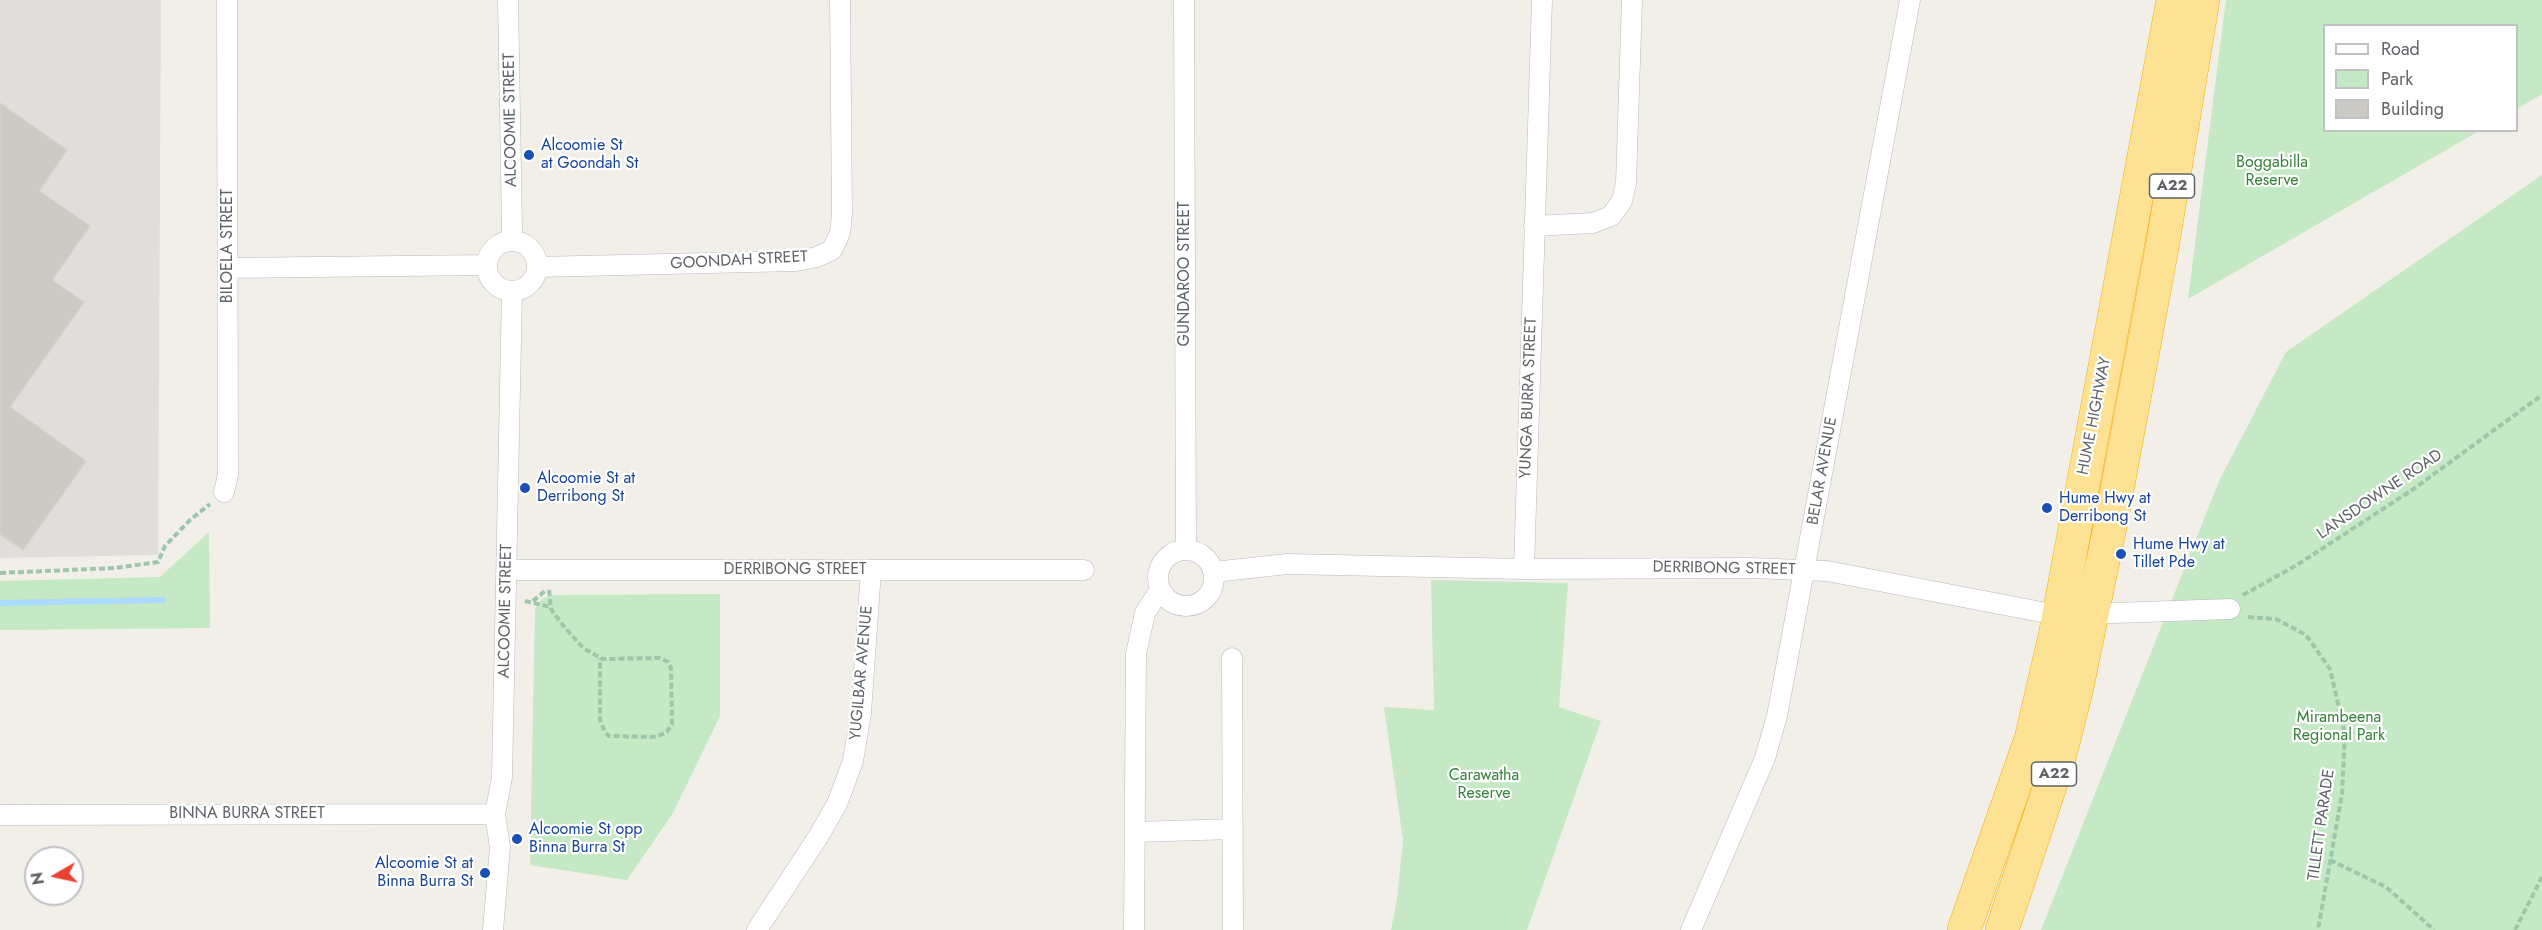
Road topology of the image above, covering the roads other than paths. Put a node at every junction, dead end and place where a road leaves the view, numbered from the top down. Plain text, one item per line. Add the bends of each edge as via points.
1 (227, 0) edge
2 (508, 0) edge
3 (840, 0) edge
4 (1184, 0) edge
5 (1542, 0) edge
6 (1632, 0) edge
7 (1911, 0) edge
8 (2173, 0) edge
9 (2203, 0) edge
10 (1534, 226) junction
11 (511, 240) junction
12 (487, 265) junction
13 (537, 267) junction
14 (228, 268) junction
15 (512, 291) junction
16 (224, 492) road end
17 (1186, 549) junction
18 (1524, 569) junction
19 (507, 570) junction
20 (871, 570) junction
21 (1084, 570) dead end
22 (1805, 570) junction
23 (1214, 572) junction
24 (1160, 590) junction
25 (2230, 609) road end
26 (2057, 615) junction
27 (2091, 615) junction
28 (1233, 658) dead end
29 (495, 814) junction
30 (0, 815) edge
31 (1233, 829) junction
32 (1135, 832) junction
33 (493, 930) edge
34 (757, 930) edge
35 (1134, 930) edge
36 (1233, 930) edge
37 (1691, 930) edge
38 (1964, 930) edge
39 (2002, 930) edge

1 - 14 street, BILOELA STREET
2 - 11 street, ALCOOMIE STREET
3 - 13 street, GOONDAH STREET via 842,214 840,233 832,250 796,261
4 - 17 street, GUNDAROO STREET
5 - 10 street, YUNGA BURRA STREET
6 - 10 street via 1626,183 1622,201 1611,216 1593,223
7 - 22 street, BELAR AVENUE
8 - 26 highway, HUME HIGHWAY / A22
9 - 27 highway, HUME HIGHWAY / A22 via 2162,248
10 - 18 street, YUNGA BURRA STREET
11 - 12 street via 497,245
11 - 13 street via 526,245
12 - 14 street
12 - 15 street via 497,286
13 - 15 street via 526,286
14 - 16 street, BILOELA STREET via 228,475
15 - 19 street, ALCOOMIE STREET
17 - 23 street via 1204,555
17 - 24 street via 1168,555 1162,563
18 - 22 street, DERRIBONG STREET
18 - 23 street, DERRIBONG STREET via 1287,564
19 - 20 street, DERRIBONG STREET
19 - 29 street, ALCOOMIE STREET via 502,777
20 - 21 street, DERRIBONG STREET
20 - 34 street, YUGILBAR AVENUE via 861,713 853,761 837,804
22 - 26 street, DERRIBONG STREET
22 - 37 street, BELAR AVENUE via 1765,758
23 - 24 street via 1212,590 1191,606 1173,603
24 - 32 street via 1145,614 1136,654
25 - 27 street, DERRIBONG STREET
26 - 27 street, DERRIBONG STREET
26 - 38 highway, HUME HIGHWAY / A22 via 2031,739
27 - 39 highway, HUME HIGHWAY / A22 via 2058,762
28 - 31 street
29 - 30 street, BINNA BURRA STREET
29 - 33 street, ALCOOMIE STREET via 500,847
31 - 32 street
31 - 36 street
32 - 35 street

